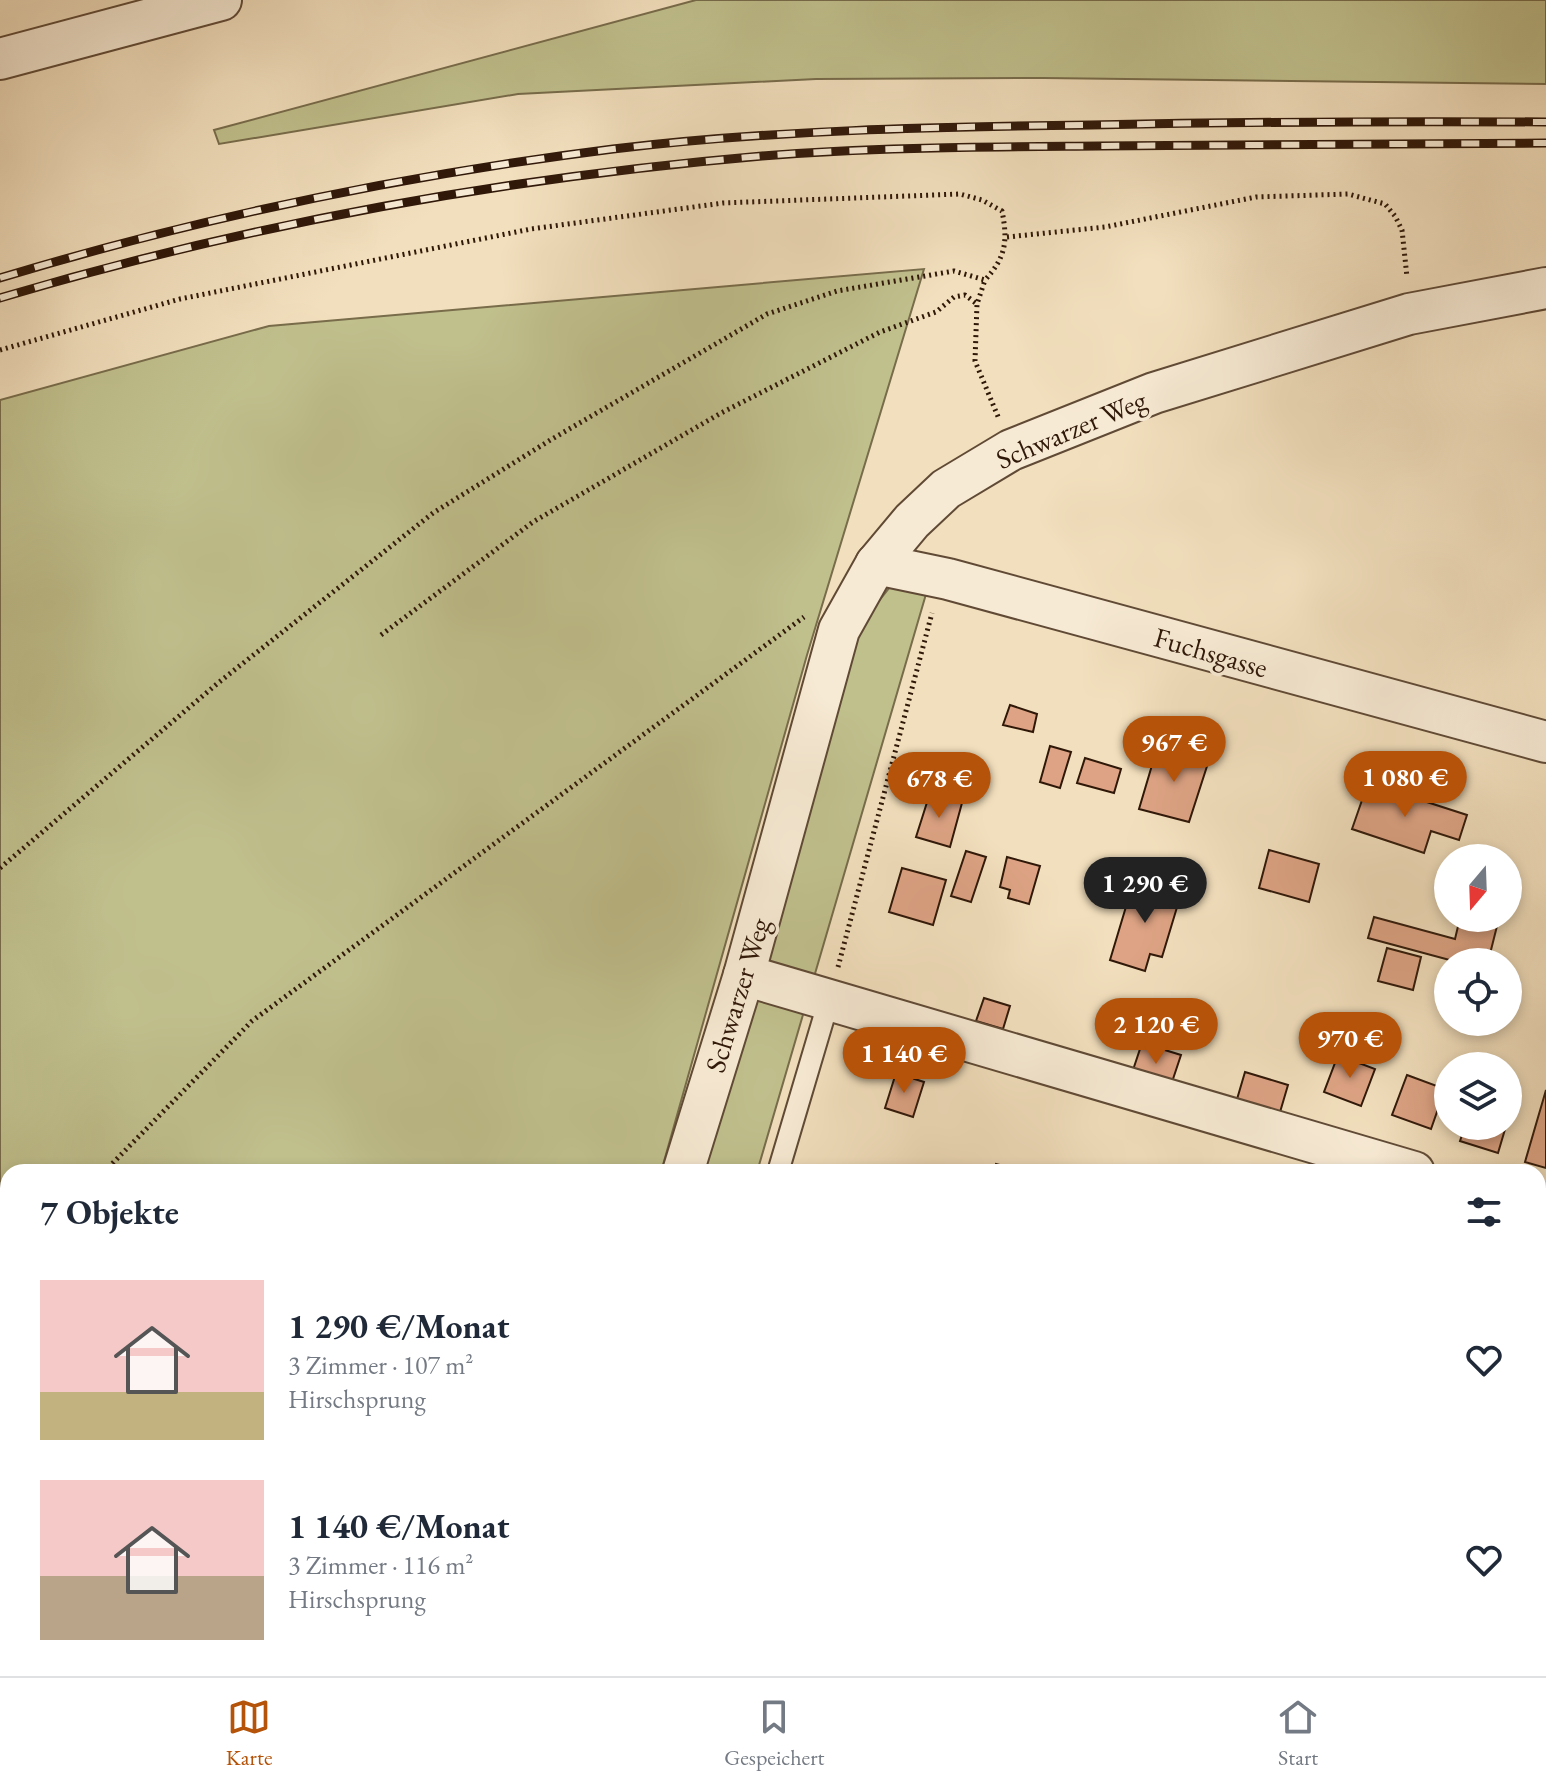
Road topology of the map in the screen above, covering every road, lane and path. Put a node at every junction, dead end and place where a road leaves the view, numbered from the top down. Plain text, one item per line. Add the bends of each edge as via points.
1 (221, 0) edge
2 (0, 59) edge
3 (1007, 237) junction
4 (985, 280) junction
5 (1546, 288) edge
6 (977, 304) junction
7 (1409, 314) junction
8 (0, 350) edge
9 (1011, 450) junction
10 (876, 564) junction
11 (942, 577) junction
12 (812, 611) dead end
13 (381, 635) dead end
14 (1546, 742) edge
15 (0, 868) edge
16 (744, 975) junction
17 (829, 1000) junction
18 (112, 1164) edge
19 (685, 1164) edge
20 (780, 1164) edge
21 (1387, 1164) edge

1 - 2 street
3 - 4 path via 1002,261
3 - 7 path via 1105,227 1256,197 1369,197 1385,204 1402,230
3 - 8 path via 1002,211 960,194 723,203 531,229 350,263 180,299
4 - 6 path
4 - 15 path via 954,271 837,291 767,314 552,439 408,532 218,683
5 - 7 street, Schwarzer Weg
6 - 9 path via 975,361
6 - 13 path via 965,295 954,297 936,312 880,332 721,413 533,522
7 - 9 street, Schwarzer Weg via 1154,393
9 - 10 street, Schwarzer Weg via 946,489
10 - 11 street, Fuchsgasse
10 - 16 street, Schwarzer Weg via 839,630
11 - 14 street, Fuchsgasse
11 - 17 path
12 - 18 path via 252,1021
16 - 17 street
16 - 19 street, Schwarzer Weg
17 - 20 lane
17 - 21 street

